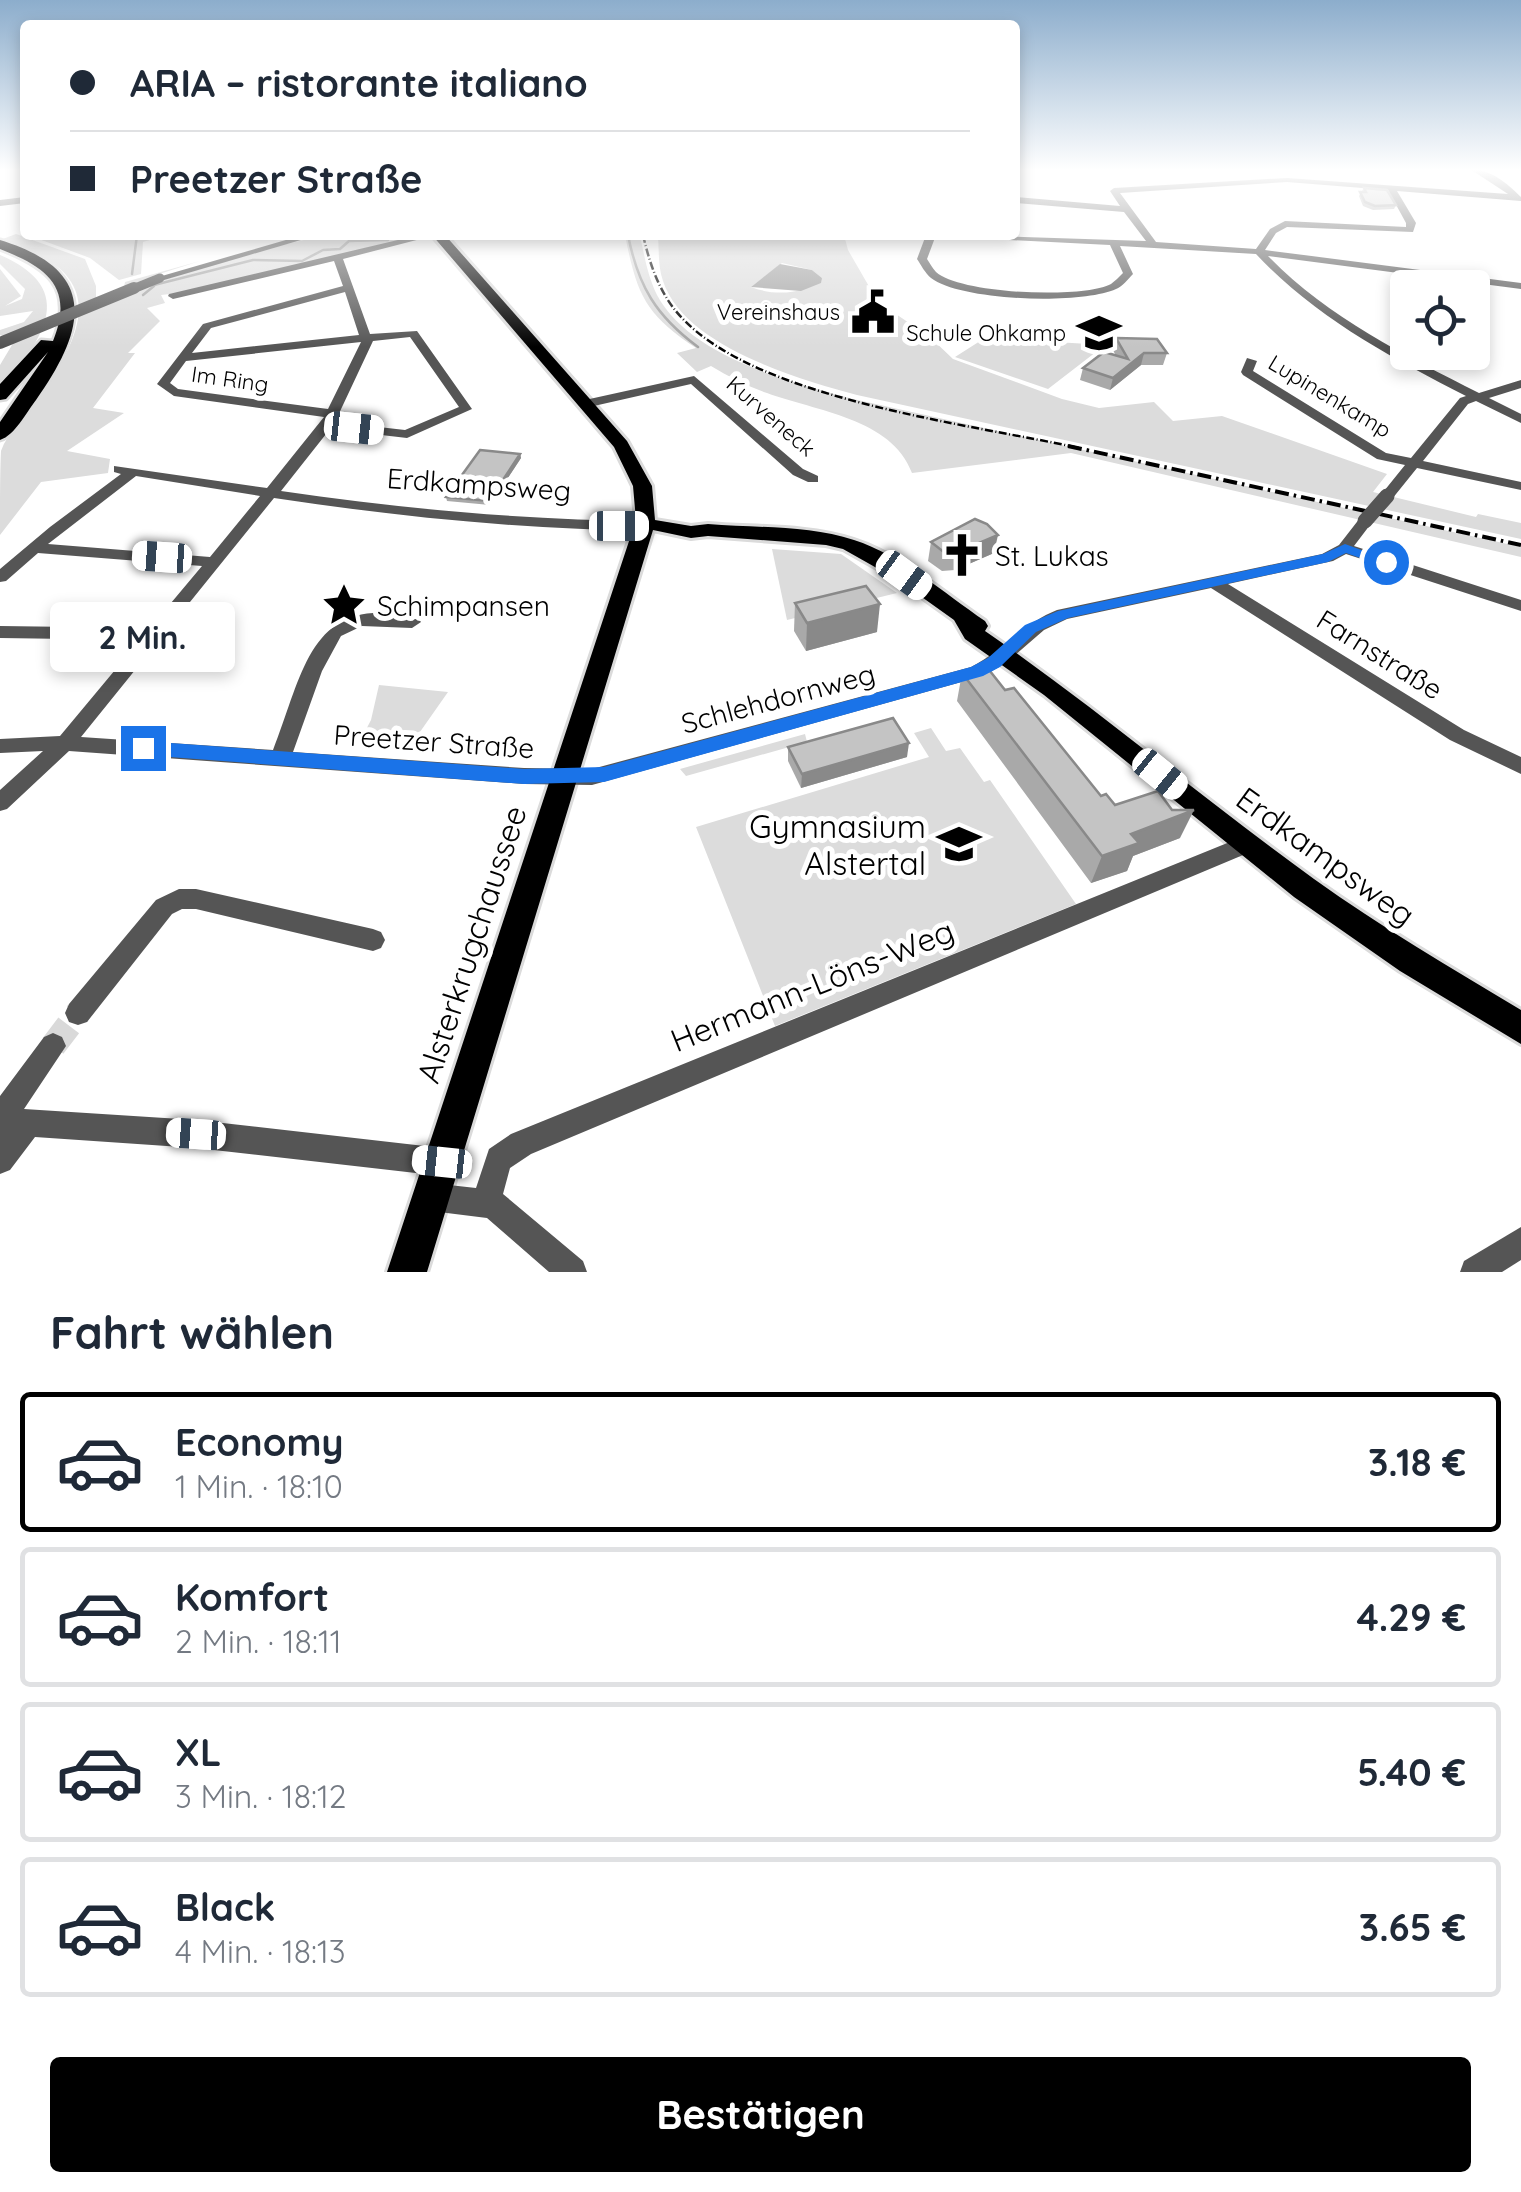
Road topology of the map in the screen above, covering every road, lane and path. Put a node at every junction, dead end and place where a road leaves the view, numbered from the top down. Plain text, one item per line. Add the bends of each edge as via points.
1 (1140, 228) edge
2 (1278, 228) edge
3 (1376, 228) edge
4 (1410, 228) edge
5 (1020, 238) edge
6 (295, 240) edge
7 (413, 240) edge
8 (438, 240) edge
9 (929, 240) edge
10 (0, 244) edge
11 (1114, 244) junction
12 (1153, 245) junction
13 (0, 252) edge
14 (1259, 252) junction
15 (338, 258) junction
16 (1521, 286) edge
17 (348, 288) junction
18 (173, 296) dead end
19 (367, 341) junction
20 (0, 343) edge
21 (47, 344) junction
22 (183, 358) junction
23 (1251, 361) dead end
24 (1521, 384) edge
25 (0, 395) edge
26 (1476, 395) junction
27 (586, 404) junction
28 (0, 414) edge
29 (1521, 419) edge
30 (331, 420) junction
31 (0, 436) edge
32 (1414, 463) junction
33 (813, 479) dead end
34 (1521, 486) edge
35 (271, 493) junction
36 (647, 502) junction
37 (679, 520) junction
38 (652, 526) junction
39 (708, 530) junction
40 (33, 548) junction
41 (1345, 548) junction
42 (214, 562) junction
43 (0, 577) edge
44 (1213, 582) junction
45 (1521, 606) edge
46 (412, 622) dead end
47 (0, 632) edge
48 (153, 634) junction
49 (1006, 651) junction
50 (65, 743) junction
51 (0, 746) edge
52 (281, 756) junction
53 (1521, 766) edge
54 (564, 777) junction
55 (0, 802) edge
56 (1247, 844) junction
57 (373, 940) dead end
58 (78, 1014) tunnel mouth
59 (1521, 1028) edge
60 (53, 1046) tunnel mouth
61 (0, 1120) edge
62 (30, 1121) junction
63 (0, 1160) edge
64 (442, 1162) junction
65 (431, 1197) junction
66 (486, 1201) junction
67 (1521, 1242) edge
68 (408, 1272) edge
69 (572, 1272) edge
70 (1476, 1272) edge

1 - 12 street
2 - 14 street
3 - 4 street
5 - 11 street
6 - 20 street, bridge via 160,278
7 - 15 street
8 - 27 main road
9 - 11 street via 922,256 931,276 986,293 1113,287 1128,274
10 - 31 highway via 53,268 67,286 70,306 56,354
11 - 12 street
12 - 14 street
13 - 21 highway via 30,266 52,288 56,314
14 - 16 street
14 - 26 street via 1281,276 1359,331
15 - 17 street
15 - 18 street
17 - 19 street
17 - 22 street, Im Ring via 211,324
19 - 22 street
19 - 30 street
19 - 30 street via 413,333 466,409 407,434
21 - 25 highway
21 - 28 highway
22 - 30 street, Im Ring via 163,384 167,390
23 - 32 street, Lupinenkamp via 1247,372 1258,380 1382,456
24 - 26 street
26 - 29 street
26 - 32 street
27 - 33 street, Kurveneck via 694,380
27 - 36 main road via 632,462
30 - 35 street
32 - 34 street, Lupinenkamp
32 - 41 street, bridge
35 - 38 street, Erdkampsweg via 434,515
35 - 40 street, Erdkampsweg via 127,470
35 - 42 street
36 - 37 main road, Erdkampsweg
36 - 38 main road
37 - 38 main road, Erdkampsweg
37 - 39 main road, Erdkampsweg
38 - 39 main road, Erdkampsweg
38 - 54 main road, Alsterkrugchaussee via 621,595
39 - 49 main road, Erdkampsweg via 850,545 904,575 973,634
40 - 42 street
40 - 43 street
41 - 44 street, Schlehdornweg via 1328,558
41 - 45 street
42 - 48 street
44 - 49 street, Schlehdornweg via 1054,617
44 - 53 street, Farnstraße via 1458,735
46 - 52 street via 368,619 334,633
47 - 48 street
48 - 50 street
49 - 54 street, Schlehdornweg via 977,672 604,775
49 - 56 main road, Erdkampsweg
50 - 51 street, Preetzer Straße
50 - 52 street, Preetzer Straße
50 - 55 street
52 - 54 street, Preetzer Straße
54 - 64 main road, Alsterkrugchaussee
56 - 59 main road, Erdkampsweg via 1354,924
56 - 66 street, Hermann-Löns-Weg via 520,1144 499,1159
57 - 58 street via 179,899 164,907
60 - 61 street
61 - 62 street
62 - 63 street
62 - 64 street
64 - 65 main road, Alsterkrugchaussee
65 - 66 street
65 - 68 main road, Alsterkrugchaussee
66 - 69 street
67 - 70 street

